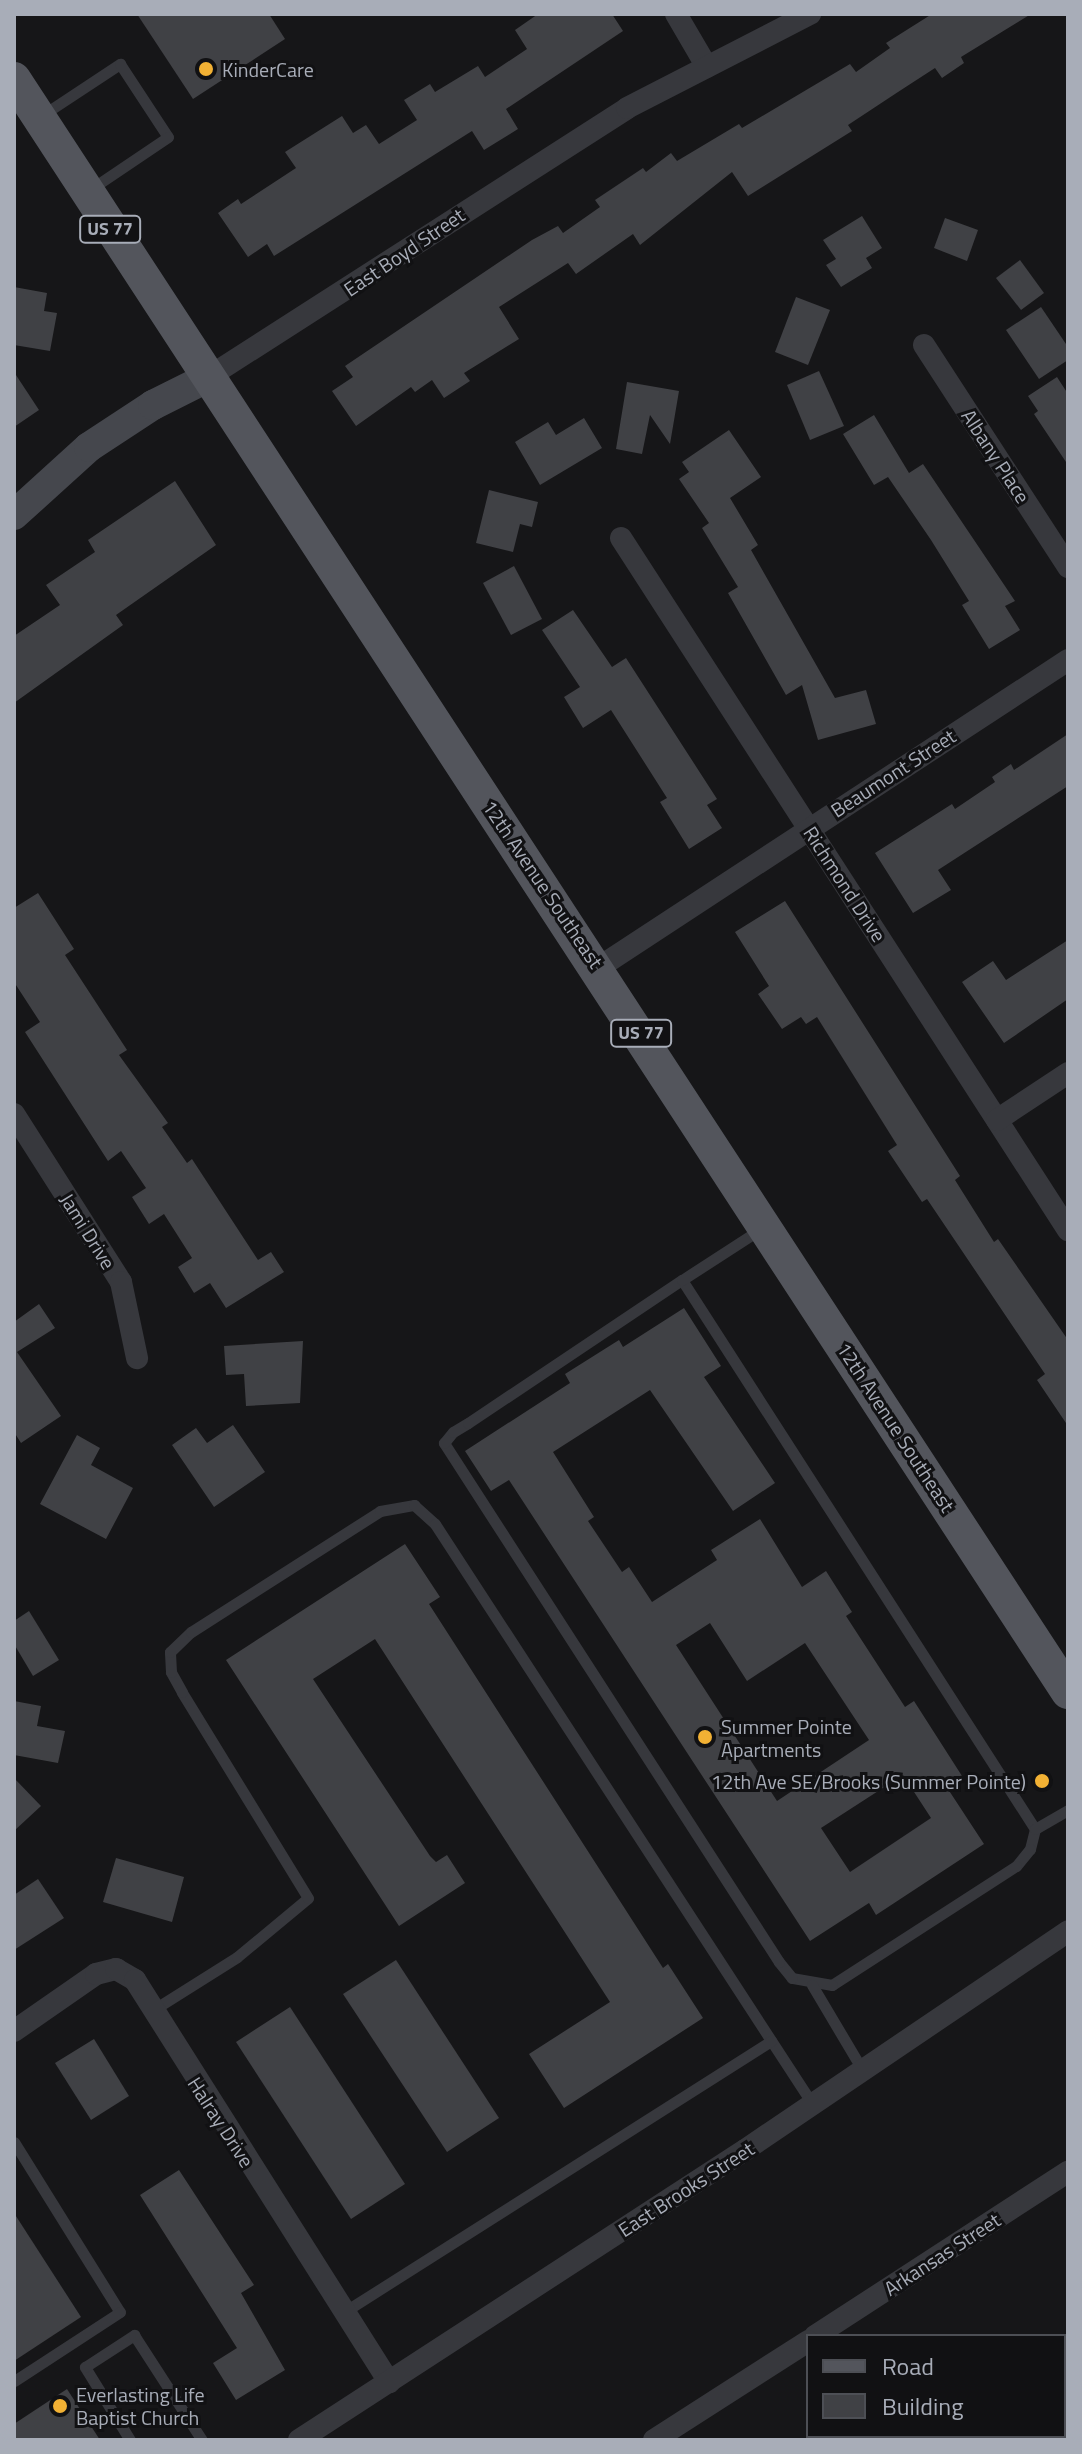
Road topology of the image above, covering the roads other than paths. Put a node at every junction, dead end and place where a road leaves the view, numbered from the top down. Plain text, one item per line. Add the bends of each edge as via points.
1 (676, 14) edge
2 (810, 14) edge
3 (707, 67) junction
4 (14, 79) edge
5 (39, 118) junction
6 (87, 192) junction
7 (924, 345) dead end
8 (207, 378) junction
9 (14, 515) edge
10 (621, 538) dead end
11 (1068, 567) edge
12 (1068, 660) edge
13 (809, 828) junction
14 (598, 968) junction
15 (1068, 1073) edge
16 (14, 1114) edge
17 (997, 1120) junction
18 (766, 1225) junction
19 (1068, 1230) edge
20 (682, 1280) junction
21 (137, 1358) dead end
22 (1068, 1692) edge
23 (1068, 1810) edge
24 (1035, 1829) junction
25 (1068, 1931) edge
26 (812, 1985) junction
27 (153, 2010) junction
28 (14, 2031) edge
29 (771, 2041) junction
30 (863, 2071) junction
31 (813, 2105) junction
32 (14, 2142) edge
33 (1068, 2172) edge
34 (343, 2312) junction
35 (818, 2334) edge
36 (806, 2342) edge
37 (14, 2381) edge
38 (389, 2382) junction
39 (130, 2440) edge
40 (202, 2440) edge
41 (299, 2440) edge
42 (654, 2440) edge

1 - 3 street
2 - 3 street, East Boyd Street
3 - 8 street, East Boyd Street via 627,108
4 - 5 main road, 12th Avenue Southeast / US 77
5 - 6 main road, 12th Avenue Southeast / US 77
5 - 6 lane via 120,64 168,137
6 - 8 main road, 12th Avenue Southeast / US 77
7 - 11 street, Albany Place
8 - 9 street, East Boyd Street via 100,440 43,484
8 - 14 main road, 12th Avenue Southeast / US 77
10 - 13 street, Richmond Drive
12 - 13 street, Beaumont Street
13 - 14 street, Beaumont Street
13 - 17 street, Richmond Drive
14 - 18 main road, 12th Avenue Southeast / US 77
15 - 17 street
16 - 21 street, Jami Drive via 121,1282
17 - 19 street, Richmond Drive
18 - 20 lane
18 - 22 main road, 12th Avenue Southeast / US 77
20 - 24 lane
20 - 26 lane via 444,1443 779,1962 792,1978
23 - 24 lane
24 - 26 lane via 1030,1849 1016,1866 832,1985
25 - 30 street, East Brooks Street
26 - 30 lane
27 - 28 street, Halray Drive via 135,1980 116,1969 86,1980
27 - 29 lane via 237,1957 308,1898 182,1692 171,1672 170,1652 203,1624 380,1511 400,1504 414,1505 435,1524
27 - 34 street, Halray Drive
29 - 31 lane
29 - 34 lane
30 - 31 street, East Brooks Street
31 - 38 street, East Brooks Street
32 - 37 lane via 120,2312
33 - 35 street, Arkansas Street
34 - 38 street, Halray Drive
36 - 42 street
38 - 41 street, East Brooks Street
39 - 40 lane via 85,2367 134,2335

